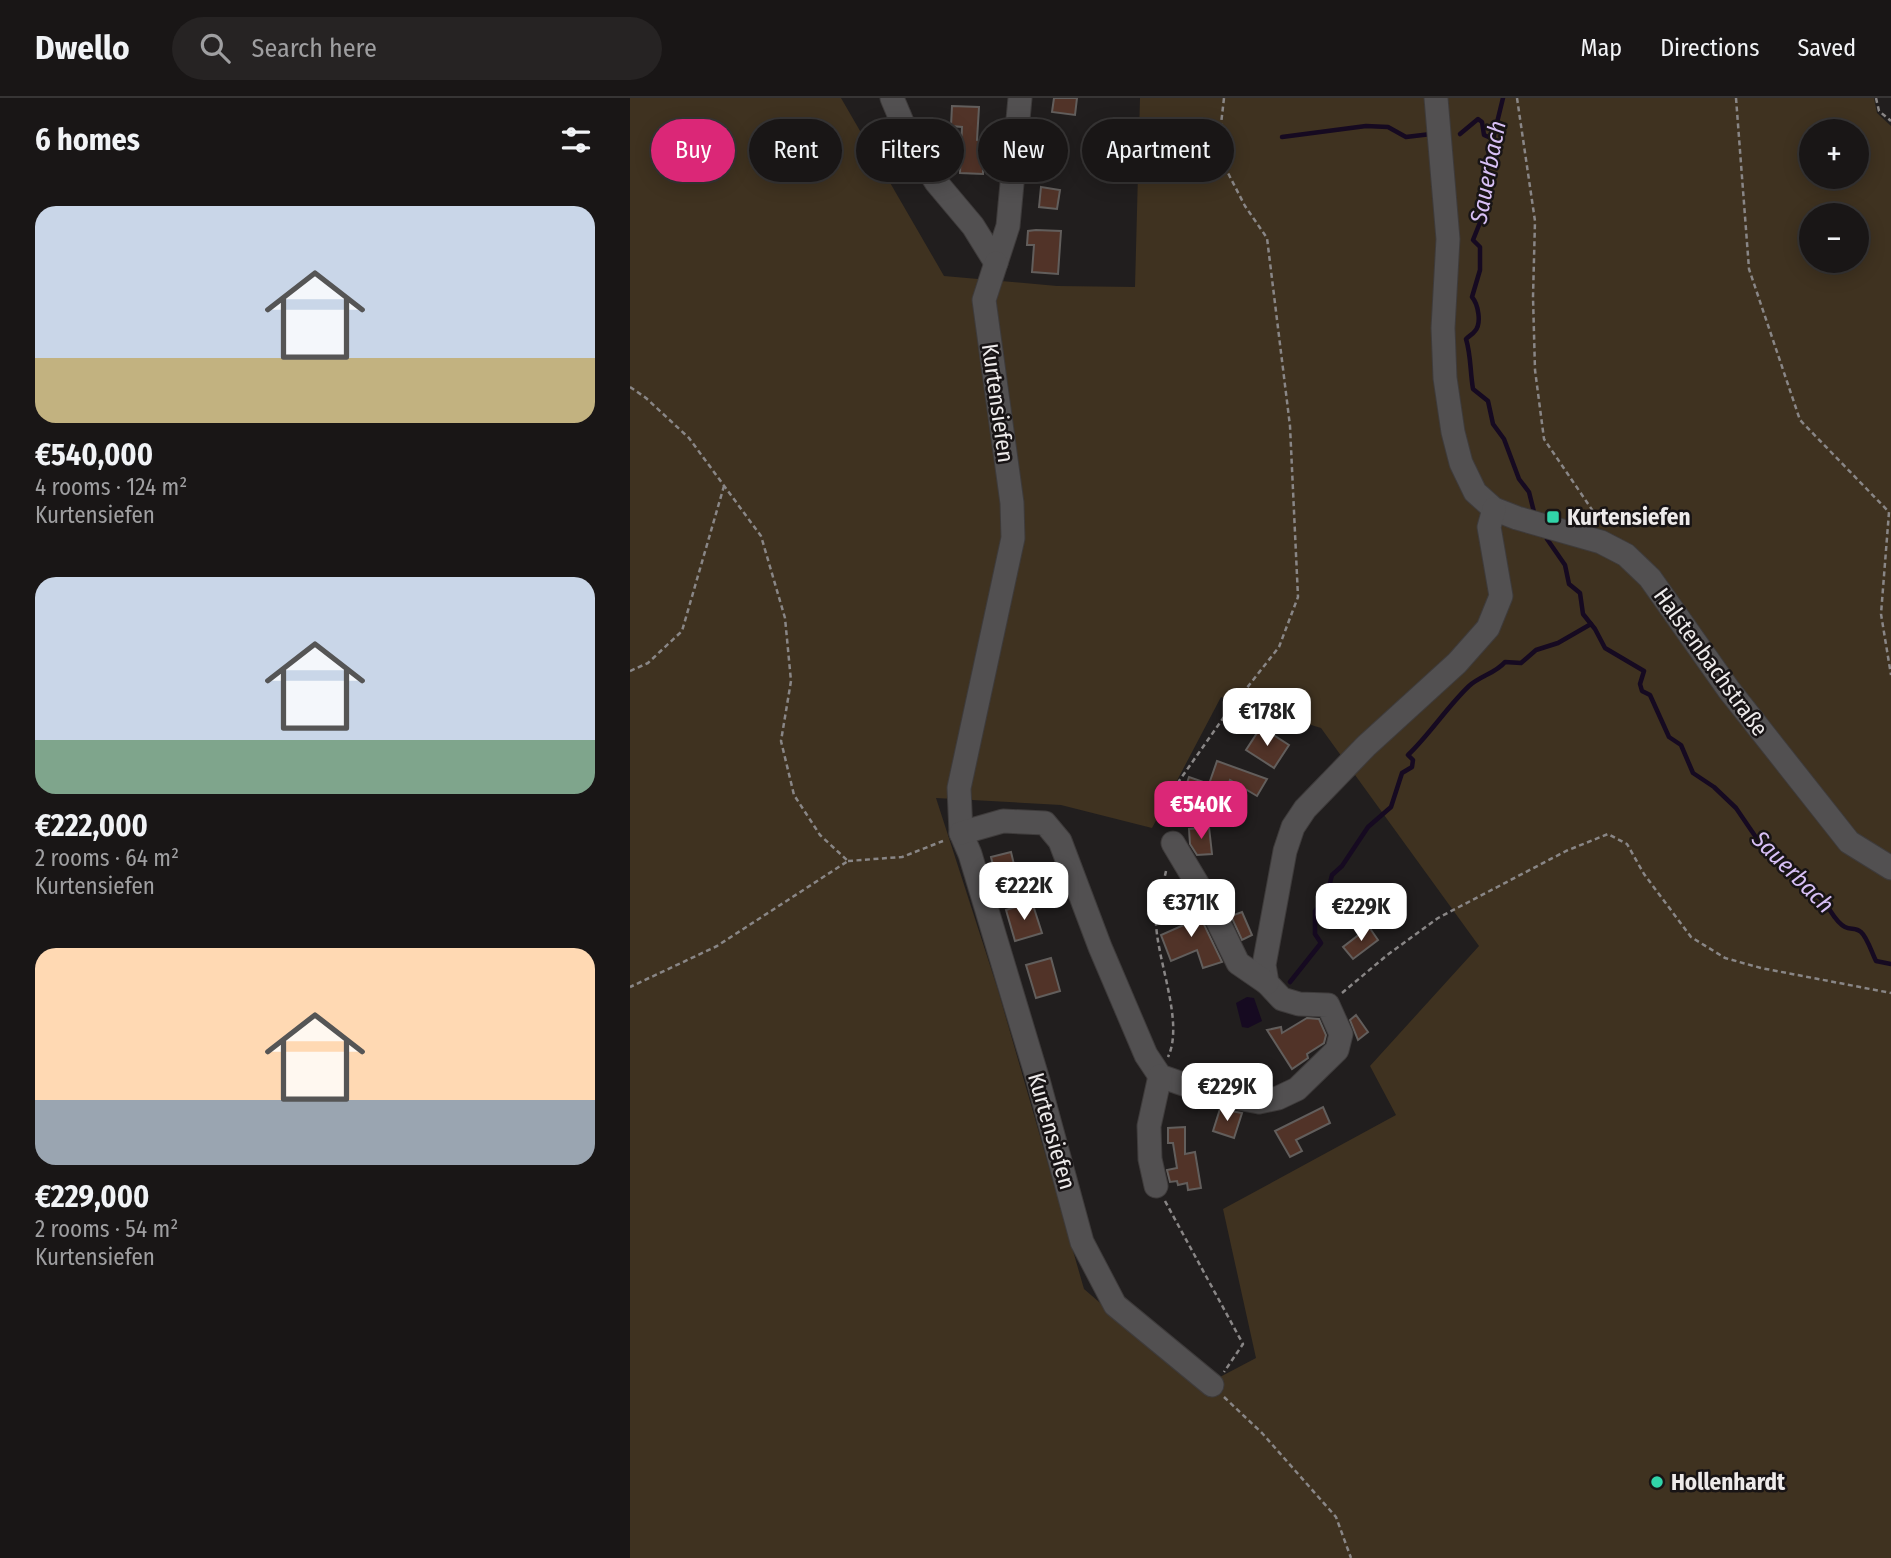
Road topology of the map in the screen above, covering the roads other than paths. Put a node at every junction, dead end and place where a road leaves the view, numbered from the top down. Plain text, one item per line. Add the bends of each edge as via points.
1 (892, 98) edge
2 (1020, 98) edge
3 (1436, 98) edge
4 (996, 263) junction
5 (1494, 509) junction
6 (961, 833) junction
7 (1173, 843) road end
8 (1891, 868) edge
9 (1267, 983) junction
10 (1160, 1076) junction
11 (1156, 1186) road end
12 (1212, 1385) road end

1 - 4 street via 936,183 973,226
2 - 4 street, Kurtensiefen via 1008,226
3 - 5 street via 1447,239 1445,377 1461,463 1475,492
4 - 6 street, Kurtensiefen via 984,300 1013,538 959,788
5 - 8 street, Halstenbachstraße via 1601,542 1626,555 1650,578 1729,690 1849,842
5 - 9 street via 1489,527 1501,596 1488,628 1457,663 1366,746 1293,827 1264,965
6 - 10 street via 1003,821 1045,823 1060,841 1100,947
6 - 12 street, Kurtensiefen via 1082,1242 1115,1305
7 - 9 street via 1238,963
9 - 10 street via 1282,999 1328,1005 1340,1034 1337,1050 1297,1089 1259,1102 1206,1092
10 - 11 street via 1149,1126

